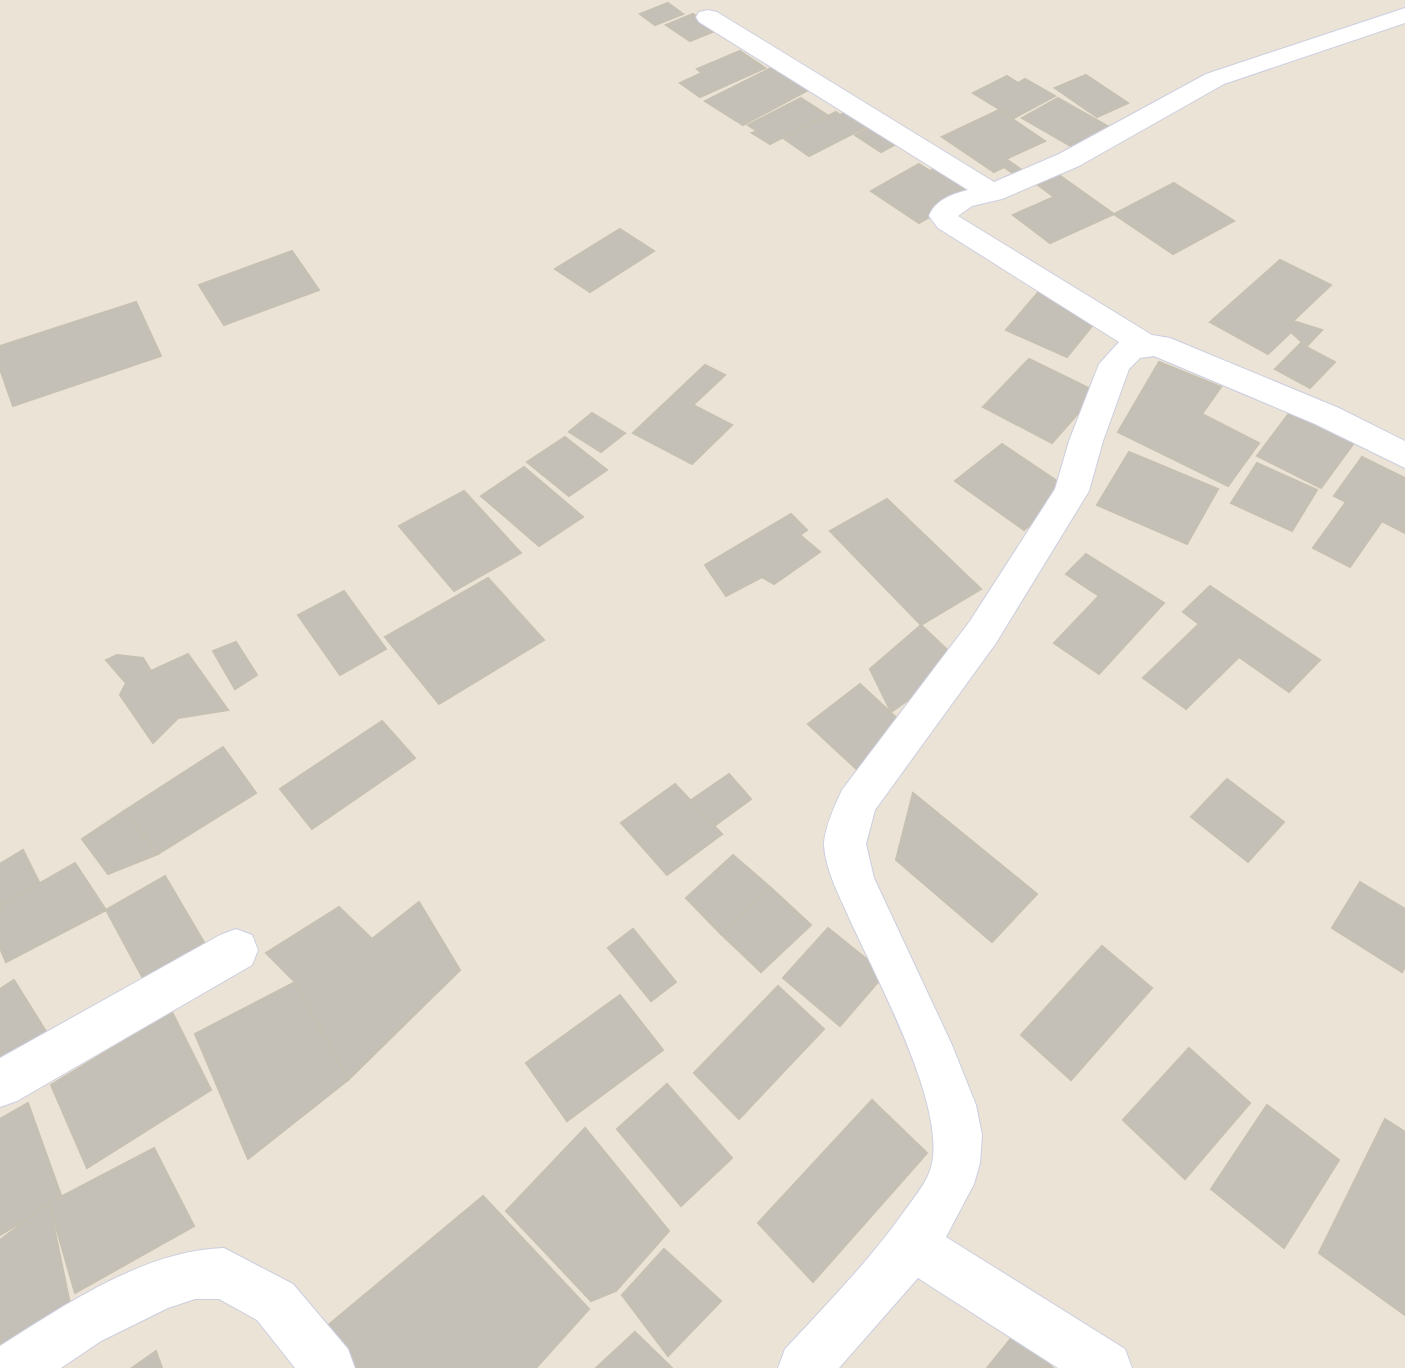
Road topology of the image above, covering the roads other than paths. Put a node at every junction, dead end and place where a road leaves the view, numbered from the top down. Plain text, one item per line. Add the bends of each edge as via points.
1 (1405, 15) edge
2 (708, 17) dead end
3 (992, 193) junction
4 (1145, 345) junction
5 (1405, 456) edge
6 (236, 950) dead end
7 (0, 1084) edge
8 (911, 1244) junction
9 (14, 1368) edge
10 (329, 1368) edge
11 (804, 1368) edge
12 (1106, 1368) edge

1 - 3 street via 1215,79 1069,160
2 - 3 street
3 - 4 street via 962,200 943,216
4 - 5 street via 1177,352 1314,410
4 - 8 street via 1122,354 1115,363 1072,491 984,632 856,803 845,844 853,879 929,1045 958,1135 950,1184
6 - 7 street
8 - 11 street
8 - 12 street
9 - 10 street via 83,1323 159,1286 195,1274 224,1273 275,1302

